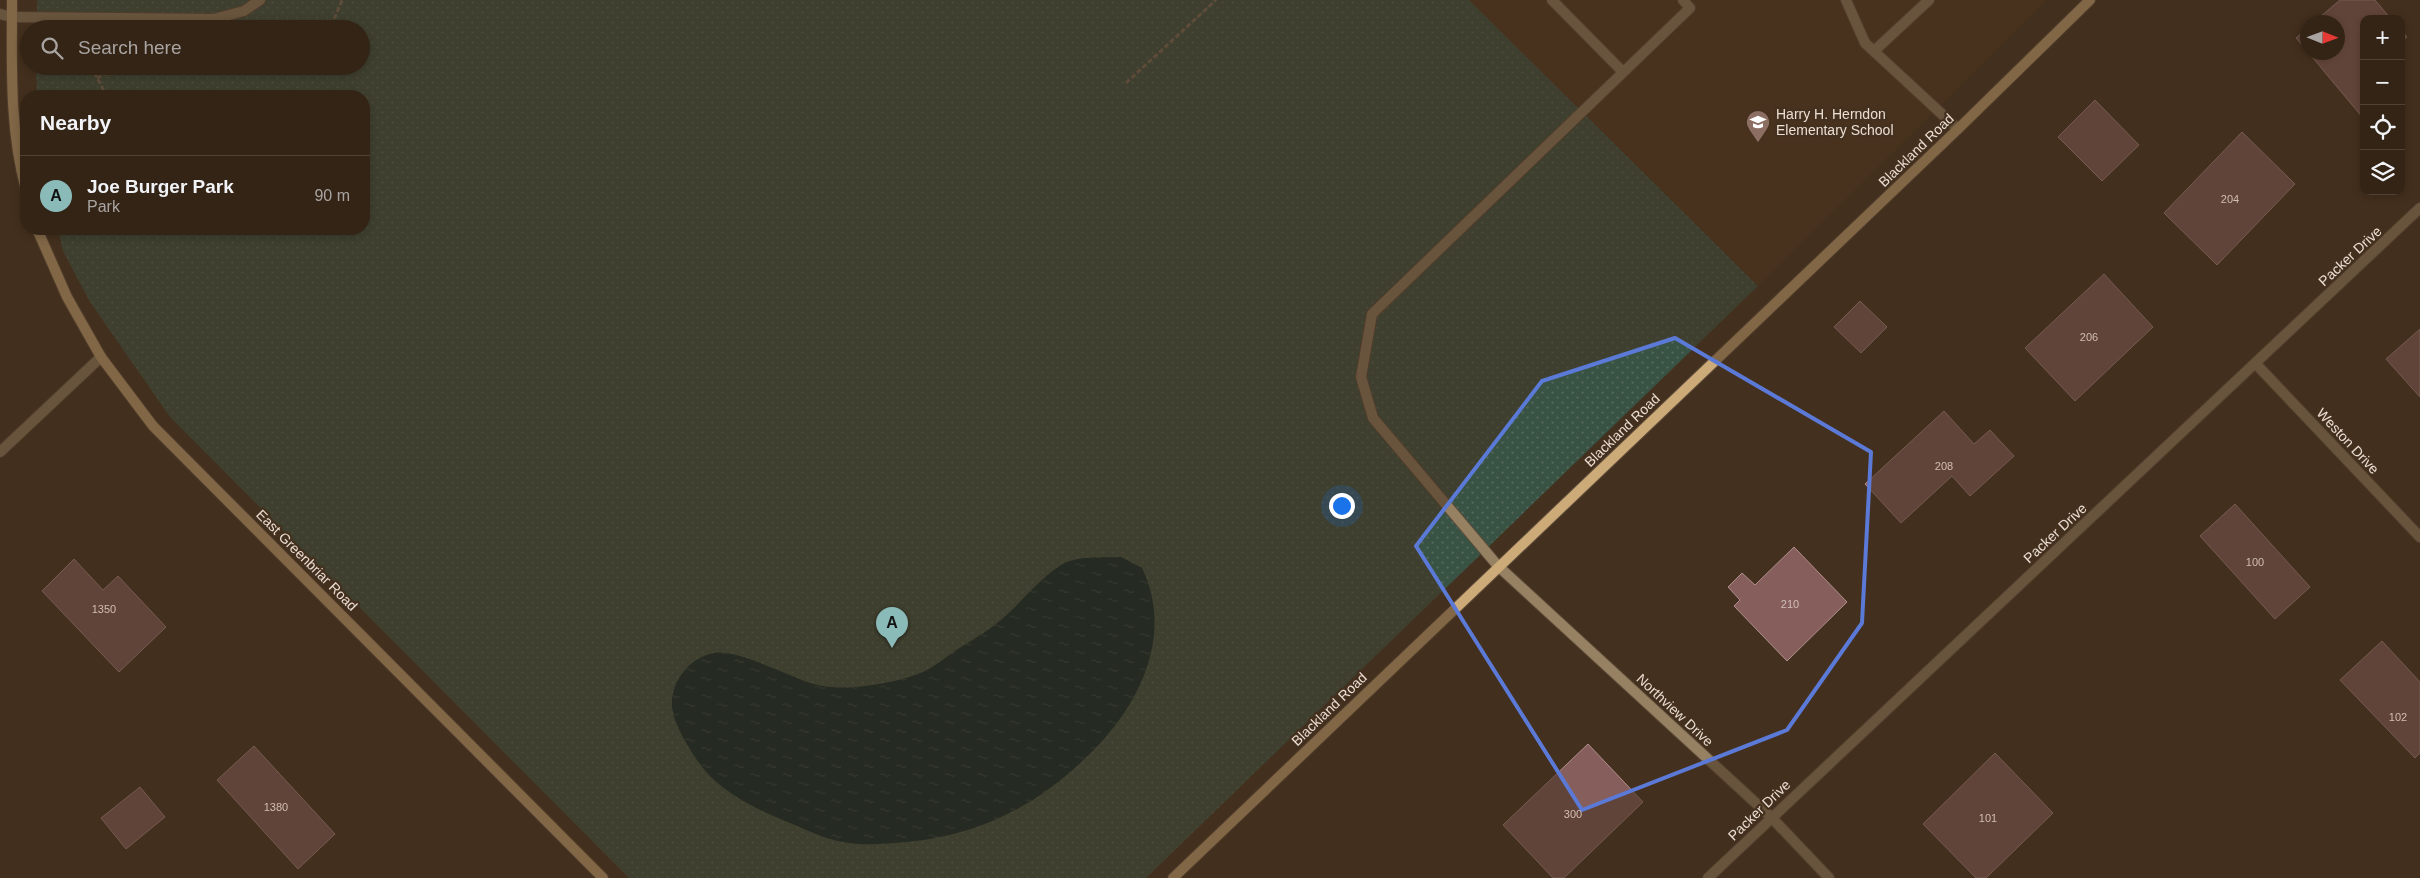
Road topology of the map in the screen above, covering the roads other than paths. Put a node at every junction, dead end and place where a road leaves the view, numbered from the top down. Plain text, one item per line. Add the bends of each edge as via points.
1 (12, 0) edge
2 (260, 0) edge
3 (1552, 0) edge
4 (1698, 0) edge
5 (1846, 0) edge
6 (1929, 0) edge
7 (2090, 0) edge
8 (1686, 4) edge
9 (0, 14) edge
10 (12, 17) junction
11 (1874, 51) junction
12 (1623, 72) junction
13 (1958, 129) junction
14 (20, 164) edge
15 (2420, 208) edge
16 (40, 235) edge
17 (101, 357) junction
18 (2256, 364) junction
19 (0, 452) edge
20 (2420, 537) edge
21 (1498, 566) junction
22 (1771, 817) junction
23 (603, 878) edge
24 (1173, 878) edge
25 (1708, 878) edge
26 (1829, 878) edge

1 - 10 street
2 - 10 street via 244,11 214,19
3 - 12 street
4 - 8 street, Northview Drive
5 - 11 street via 1865,43
6 - 11 street
7 - 13 street, Blackland Road
8 - 12 street, Northview Drive
9 - 10 street
10 - 14 street via 11,89 14,138
11 - 13 street
12 - 21 street, Northview Drive via 1372,314 1361,377 1373,418
13 - 21 street, Blackland Road
15 - 18 street, Packer Drive
16 - 17 street, East Greenbriar Road via 66,297
17 - 19 street
17 - 23 street, East Greenbriar Road via 154,426
18 - 20 street, Weston Drive
18 - 22 street, Packer Drive
21 - 22 street, Northview Drive
21 - 24 street, Blackland Road
22 - 25 street, Packer Drive
22 - 26 street, Northview Drive

